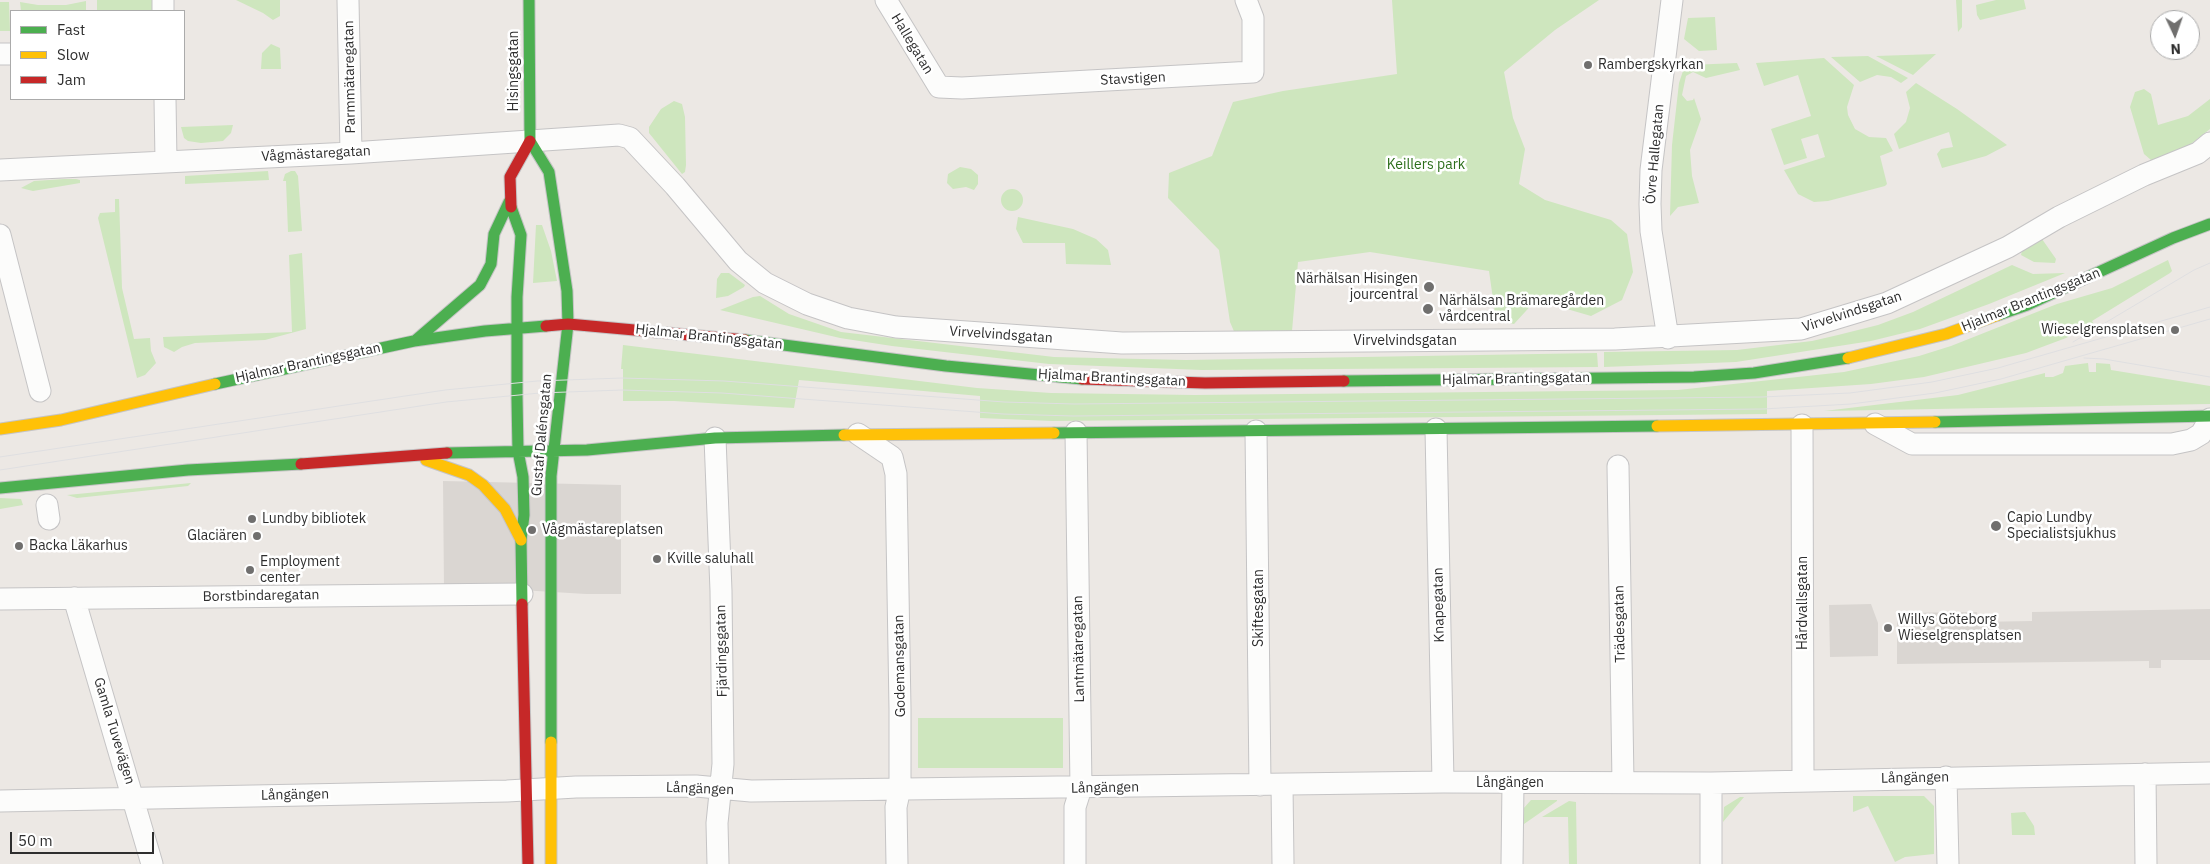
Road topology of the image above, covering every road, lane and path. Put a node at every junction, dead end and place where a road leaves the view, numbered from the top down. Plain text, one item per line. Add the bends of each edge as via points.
1 (348, 0) edge
2 (529, 0) edge
3 (886, 0) edge
4 (1246, 0) edge
5 (1672, 0) edge
6 (939, 88) joint
7 (165, 100) edge
8 (630, 138) joint
9 (530, 141) junction
10 (2210, 143) edge
11 (351, 153) junction
12 (166, 161) junction
13 (0, 170) edge
14 (509, 202) junction
15 (2210, 224) edge
16 (0, 235) edge
17 (568, 324) junction
18 (518, 328) junction
19 (1668, 338) junction
20 (414, 342) junction
21 (40, 391) dead end
22 (2210, 417) edge
23 (2009, 419) junction
24 (1875, 424) junction
25 (1802, 425) junction
26 (0, 429) edge
27 (1436, 429) junction
28 (1256, 431) junction
29 (1076, 432) junction
30 (858, 434) junction
31 (715, 438) junction
32 (1959, 444) junction
33 (518, 451) junction
34 (553, 451) junction
35 (416, 457) junction
36 (1618, 466) dead end
37 (0, 488) edge
38 (521, 540) junction
39 (522, 594) junction
40 (74, 598) junction
41 (0, 599) edge
42 (2210, 773) edge
43 (2145, 774) junction
44 (1946, 777) junction
45 (1803, 781) junction
46 (1443, 782) junction
47 (1623, 782) junction
48 (1514, 783) junction
49 (1711, 783) junction
50 (1260, 784) junction
51 (1282, 785) junction
52 (722, 788) junction
53 (900, 788) junction
54 (1081, 788) junction
55 (550, 789) junction
56 (525, 790) junction
57 (134, 798) junction
58 (0, 801) edge
59 (152, 864) edge
60 (528, 864) edge
61 (550, 864) edge
62 (718, 864) edge
63 (897, 864) edge
64 (1075, 864) edge
65 (1283, 864) edge
66 (1512, 864) edge
67 (1711, 864) edge
68 (1948, 864) edge
69 (2146, 864) edge

1 - 11 street, Parmmätaregatan
2 - 9 main road, Hisingsgatan
3 - 6 street, Hallegatan
4 - 6 street, Stavstigen via 1253,18 1253,72
5 - 19 street, Övre Hallegatan via 1651,170 1650,204
7 - 12 street
8 - 9 street, Vågmästaregatan via 619,135
8 - 19 street, Virvelvindsgatan via 738,261 765,283 807,304 848,318 896,327 1122,343
9 - 11 street, Vågmästaregatan
9 - 14 main road, Gustaf Dalénsgatan via 510,177
9 - 17 main road, Gustaf Dalénsgatan via 549,172 567,291
10 - 19 street, Virvelvindsgatan via 2198,153 2144,175 2059,217 2008,247 1888,303 1800,329
11 - 12 street, Vågmästaregatan
12 - 13 street, Vågmästaregatan
14 - 18 main road, Gustaf Dalénsgatan via 521,236
14 - 20 main road, Gustaf Dalénsgatan via 494,234 491,264 480,285
15 - 17 main road, Hjalmar Brantingsgatan via 2027,304 1946,334 1799,367 1694,377 1205,383 1082,378 946,366 730,338
16 - 21 street
17 - 18 main road, Hjalmar Brantingsgatan
17 - 34 main road, Gustaf Dalénsgatan
18 - 20 main road, Hjalmar Brantingsgatan
18 - 33 main road, Gustaf Dalénsgatan
20 - 26 main road, Hjalmar Brantingsgatan via 243,377 61,420
22 - 23 main road
22 - 32 street via 2201,434 2177,444
23 - 24 main road
23 - 32 street via 1982,436
24 - 25 main road
24 - 32 street via 1912,444
25 - 27 main road
25 - 45 street, Hårdvallsgatan
27 - 28 main road
27 - 46 street, Knapegatan
28 - 29 main road
28 - 50 street, Skiftesgatan
29 - 30 main road
29 - 54 street, Lantmätaregatan
30 - 31 main road
30 - 53 street, Godemansgatan via 892,457 896,468
31 - 34 main road
31 - 52 street, Fjärdingsgatan via 721,591
33 - 34 main road
33 - 35 main road
33 - 38 main road, Gustaf Dalénsgatan via 523,477
34 - 55 main road, Gustaf Dalénsgatan
35 - 37 main road via 188,470
35 - 38 main road via 469,475 483,485 505,509
36 - 47 street, Trädesgatan
38 - 39 main road, Gustaf Dalénsgatan
39 - 40 street, Borstbindaregatan
39 - 56 main road, Gustaf Dalénsgatan
40 - 41 street, Borstbindaregatan
40 - 57 street, Gamla Tuvevägen
42 - 43 street, Långängen
43 - 44 street, Långängen
43 - 69 street
44 - 45 street, Långängen
44 - 68 street
45 - 49 street, Långängen
46 - 48 street, Långängen
46 - 51 street, Långängen
47 - 48 street, Långängen
47 - 49 street, Långängen
48 - 66 street
49 - 67 street
50 - 51 street, Långängen
50 - 54 street, Långängen
51 - 65 street
52 - 53 street, Långängen via 751,791
52 - 55 street, Långängen
52 - 62 street, Fjärdingsgatan via 717,823
53 - 54 street, Långängen
53 - 63 street, Godemansgatan via 896,807
54 - 64 street, Lantmätaregatan via 1075,807
55 - 56 street, Långängen
55 - 61 main road, Gustaf Dalénsgatan
56 - 57 street, Långängen
56 - 60 main road, Gustaf Dalénsgatan
57 - 58 street, Långängen
57 - 59 street, Gamla Tuvevägen

